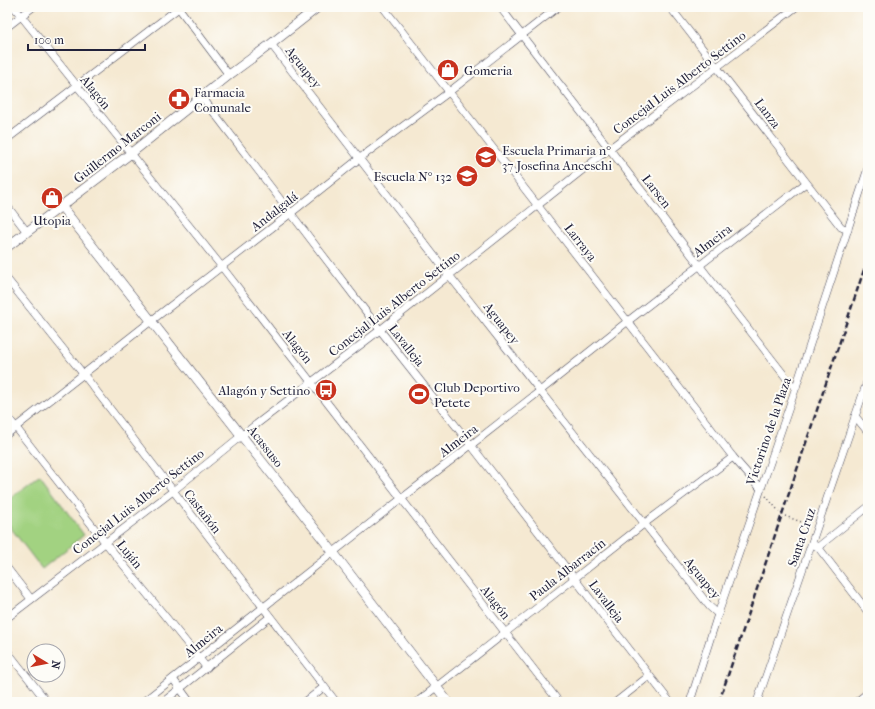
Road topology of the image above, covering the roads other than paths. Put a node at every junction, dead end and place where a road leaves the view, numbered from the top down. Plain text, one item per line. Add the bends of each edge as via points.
1 (14, 7) edge
2 (33, 7) edge
3 (179, 7) edge
4 (318, 7) edge
5 (383, 7) edge
6 (500, 7) edge
7 (558, 7) edge
8 (670, 7) edge
9 (796, 7) edge
10 (866, 7) edge
11 (868, 10) edge
12 (21, 16) junction
13 (7, 26) edge
14 (522, 35) junction
15 (271, 44) junction
16 (718, 68) junction
17 (230, 75) junction
18 (77, 86) junction
19 (449, 92) junction
20 (202, 97) junction
21 (7, 139) edge
22 (609, 150) junction
23 (130, 154) junction
24 (360, 158) junction
25 (868, 168) edge
26 (806, 183) junction
27 (7, 206) edge
28 (62, 206) junction
29 (538, 206) junction
30 (291, 213) junction
31 (848, 230) junction
32 (27, 232) junction
33 (7, 247) edge
34 (699, 265) junction
35 (222, 267) junction
36 (450, 275) junction
37 (7, 279) edge
38 (628, 320) junction
39 (151, 321) junction
40 (380, 330) junction
41 (84, 375) junction
42 (868, 379) edge
43 (311, 382) junction
44 (796, 387) junction
45 (540, 391) junction
46 (7, 416) edge
47 (855, 416) junction
48 (16, 427) junction
49 (868, 432) edge
50 (7, 434) edge
51 (241, 436) junction
52 (471, 445) junction
53 (733, 457) junction
54 (761, 490) junction
55 (173, 491) junction
56 (401, 499) junction
57 (868, 507) edge
58 (645, 523) junction
59 (105, 542) junction
60 (815, 545) junction
61 (333, 552) junction
62 (7, 568) edge
63 (575, 578) junction
64 (31, 599) junction
65 (262, 607) junction
66 (868, 612) edge
67 (718, 614) junction
68 (270, 617) junction
69 (7, 618) edge
70 (505, 633) junction
71 (7, 651) edge
72 (199, 659) junction
73 (207, 668) junction
74 (649, 676) junction
75 (174, 679) junction
76 (324, 686) junction
77 (437, 687) junction
78 (180, 689) junction
79 (868, 695) edge
80 (47, 702) edge
81 (143, 702) edge
82 (163, 702) edge
83 (190, 702) edge
84 (305, 702) edge
85 (336, 702) edge
86 (417, 702) edge
87 (448, 702) edge
88 (559, 702) edge
89 (616, 702) edge
90 (670, 702) edge
91 (690, 702) edge
92 (757, 702) edge
93 (858, 702) edge

1 - 12 street, Alagón
2 - 12 street
3 - 17 street
3 - 18 street
4 - 15 street, Guillermo Marconi
5 - 19 street, Larraya
6 - 14 street, Larsen
7 - 14 street, Andalgalá
8 - 16 street, Lanza
9 - 16 street, Concejal Luis Alberto Settino
10 - 11 street
12 - 13 street
12 - 18 street, Alagón
14 - 19 street, Andalgalá
14 - 22 street, Larsen
15 - 17 street, Guillermo Marconi
15 - 24 street, Aguapey
16 - 22 street, Concejal Luis Alberto Settino
16 - 26 street, Lanza
17 - 20 street, Guillermo Marconi
18 - 21 street
18 - 23 street, Alagón
19 - 24 street, Andalgalá
19 - 29 street, Larraya
20 - 23 street, Guillermo Marconi
20 - 30 street, Lavalleja
22 - 29 street, Concejal Luis Alberto Settino
22 - 34 street, Larsen
23 - 28 street, Guillermo Marconi
23 - 35 street, Alagón
24 - 30 street, Andalgalá
24 - 36 street, Aguapey
25 - 31 street, Victorino de la Plaza
26 - 31 street, Lanza via 841,227
26 - 34 street, Almeira
27 - 32 street
28 - 32 street, Guillermo Marconi
28 - 39 street, Acassuso
29 - 36 street, Concejal Luis Alberto Settino
29 - 38 street, Larraya
30 - 35 street, Andalgalá
30 - 40 street, Lavalleja
31 - 44 street, Victorino de la Plaza
32 - 33 street, Guillermo Marconi
34 - 38 street, Almeira
34 - 44 street, Larsen via 790,384
35 - 39 street, Andalgalá
35 - 43 street, Alagón
36 - 40 street, Concejal Luis Alberto Settino
36 - 45 street, Aguapey
37 - 41 street, Castañón
38 - 45 street, Almeira
38 - 53 street, Larraya
39 - 41 street, Andalgalá
39 - 51 street, Acassuso
40 - 43 street, Concejal Luis Alberto Settino
40 - 52 street, Lavalleja
41 - 48 street, Andalgalá
41 - 55 street, Castañón
42 - 47 street, Santa Cruz
43 - 51 street, Concejal Luis Alberto Settino
43 - 56 street, Alagón
44 - 54 street, Victorino de la Plaza
45 - 52 street, Almeira
45 - 58 street, Aguapey
46 - 48 street, Luján
47 - 49 street
47 - 60 street, Santa Cruz via 817,528
48 - 50 street, Andalgalá
48 - 59 street, Luján
51 - 55 street, Concejal Luis Alberto Settino
51 - 61 street, Acassuso
52 - 56 street, Almeira
52 - 63 street, Lavalleja
53 - 54 street, Larraya
53 - 58 street, Paula Albarracín
54 - 67 street, Victorino de la Plaza
55 - 59 street, Concejal Luis Alberto Settino
55 - 65 street, Castañón
56 - 61 street, Almeira
56 - 70 street, Alagón
57 - 60 street
58 - 63 street, Paula Albarracín
58 - 67 street, Aguapey
59 - 64 street, Concejal Luis Alberto Settino
59 - 72 street, Luján
60 - 66 street
60 - 92 street, Santa Cruz
61 - 65 street, Almeira
61 - 77 street, Acassuso
62 - 64 street
63 - 70 street, Paula Albarracín
63 - 74 street, Lavalleja
64 - 69 street, Concejal Luis Alberto Settino
65 - 68 street, Castañón
65 - 72 street, Almeira
67 - 91 street, Victorino de la Plaza
68 - 73 street, Almeira
68 - 76 street, Castañón
70 - 77 street, Paula Albarracín
70 - 88 street, Alagón
71 - 80 street
72 - 73 street, Luján
72 - 75 street, Almeira
73 - 78 street, Almeira
74 - 89 street
74 - 90 street, Lavalleja
75 - 78 street
75 - 81 street, Almeira
76 - 84 street
76 - 85 street, Castañón
77 - 86 street, Paula Albarracín
77 - 87 street, Acassuso
78 - 82 street, Almeira
78 - 83 street
79 - 93 street

